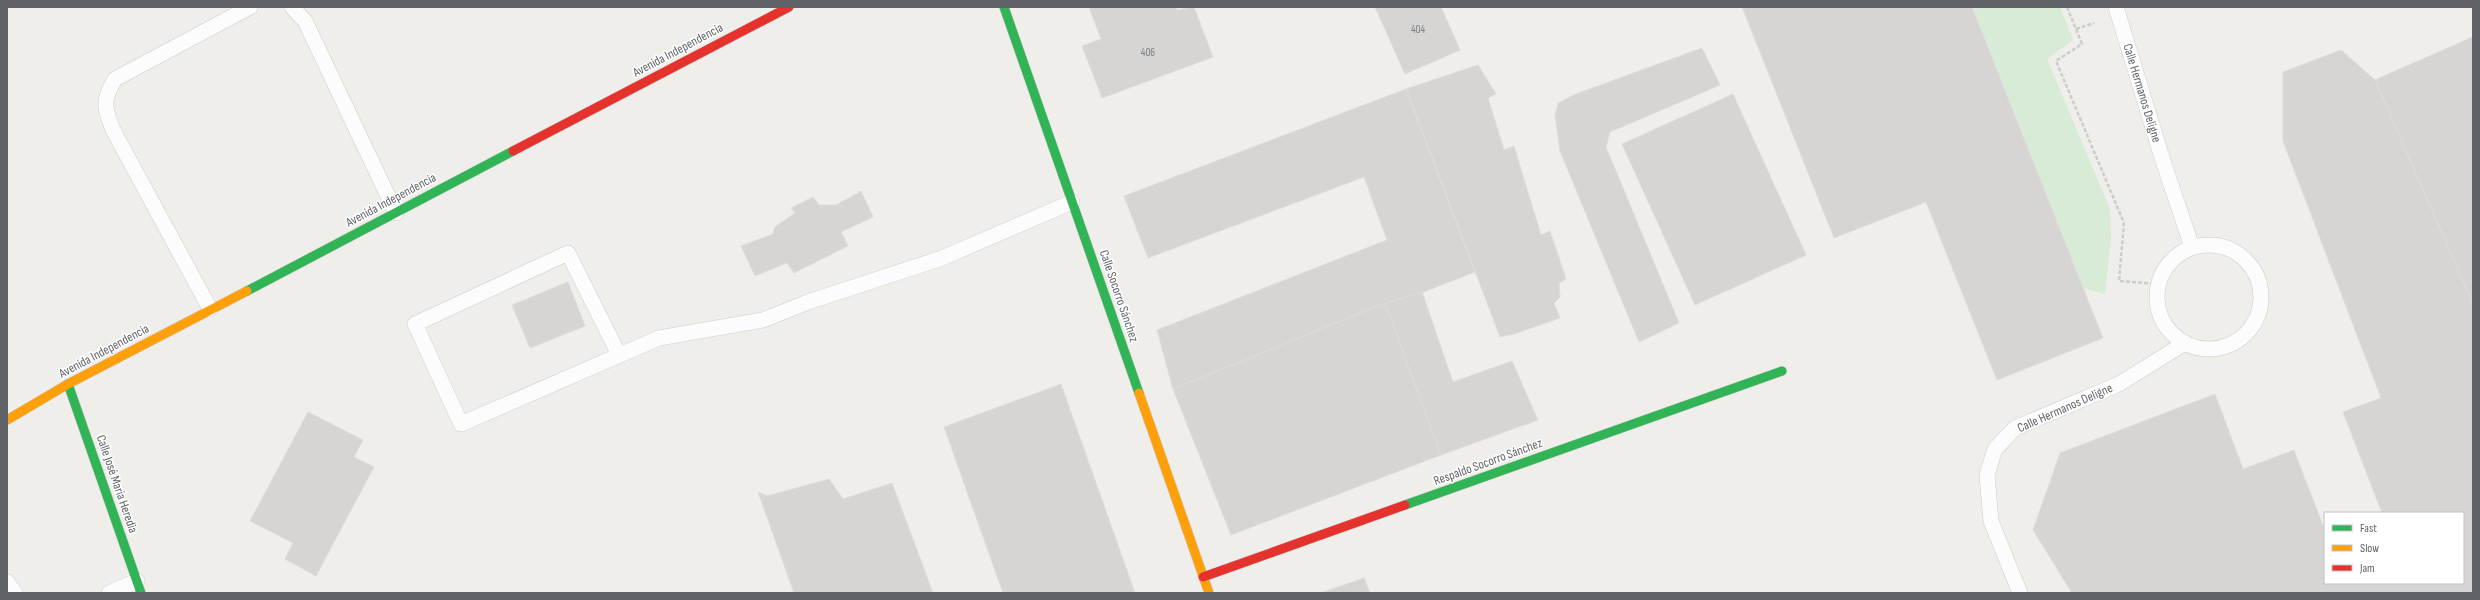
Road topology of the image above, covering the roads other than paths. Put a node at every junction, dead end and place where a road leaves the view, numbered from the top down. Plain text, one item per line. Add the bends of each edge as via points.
1 (250, 7) edge
2 (292, 7) edge
3 (789, 7) edge
4 (1004, 7) edge
5 (2116, 7) edge
6 (1072, 202) junction
7 (396, 213) junction
8 (2192, 247) junction
9 (210, 309) junction
10 (2185, 343) junction
11 (619, 355) junction
12 (1782, 371) dead end
13 (68, 384) junction
14 (7, 420) edge
15 (1203, 577) junction
16 (7, 582) edge
17 (139, 587) edge
18 (15, 593) edge
19 (109, 593) edge
20 (1209, 593) edge
21 (2020, 593) edge

1 - 9 lane via 115,79 106,94 105,110 113,130
2 - 7 lane via 305,21
3 - 7 street, Avenida Independencia
4 - 6 street, Calle Socorro Sánchez
5 - 8 lane, Calle Hermanos Deligne
6 - 11 lane via 942,258 808,302 763,320 659,338
6 - 15 street, Calle Socorro Sánchez
7 - 9 street, Avenida Independencia
8 - 10 lane via 2176,256 2165,268 2158,284 2156,302 2161,319 2170,334
8 - 10 lane via 2209,244 2226,247 2242,256 2254,268 2261,284 2262,302 2258,318 2249,333 2235,343 2218,349 2201,350
9 - 13 street, Avenida Independencia
10 - 21 lane, Calle Hermanos Deligne via 2119,384 2015,428 1995,449 1987,475 1991,521
11 - 11 lane via 568,253 414,324 462,424
12 - 15 street, Respaldo Socorro Sánchez
13 - 14 street, Avenida Independencia
13 - 17 street, Calle José Maria Heredia
15 - 20 street, Calle Socorro Sánchez
16 - 18 lane
17 - 19 lane

